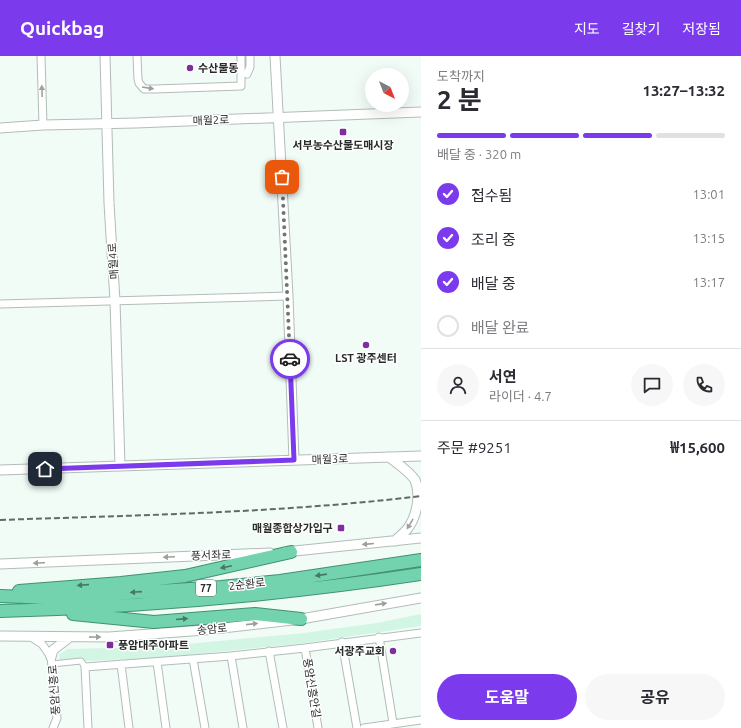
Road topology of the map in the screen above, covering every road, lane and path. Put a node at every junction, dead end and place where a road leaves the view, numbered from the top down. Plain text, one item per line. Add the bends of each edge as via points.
1 (41, 56) edge
2 (105, 56) edge
3 (137, 56) edge
4 (241, 56) edge
5 (250, 56) edge
6 (275, 56) edge
7 (247, 74) dead end
8 (421, 112) edge
9 (279, 118) junction
10 (107, 123) junction
11 (43, 125) junction
12 (0, 128) edge
13 (288, 296) junction
14 (115, 301) junction
15 (0, 304) edge
16 (421, 456) edge
17 (389, 457) junction
18 (294, 460) junction
19 (120, 466) junction
20 (0, 470) edge
21 (421, 538) edge
22 (395, 541) junction
23 (291, 552) junction
24 (421, 560) edge
25 (0, 564) edge
26 (421, 574) edge
27 (0, 593) edge
28 (0, 596) edge
29 (421, 598) edge
30 (409, 600) junction
31 (421, 602) edge
32 (0, 610) edge
33 (32, 610) junction
34 (301, 619) junction
35 (421, 633) edge
36 (0, 636) edge
37 (31, 637) junction
38 (70, 637) junction
39 (379, 637) junction
40 (342, 642) junction
41 (305, 648) junction
42 (269, 652) junction
43 (231, 656) junction
44 (193, 659) junction
45 (51, 660) junction
46 (157, 662) junction
47 (121, 664) junction
48 (85, 667) junction
49 (421, 720) edge
50 (393, 723) junction
51 (53, 728) edge
52 (88, 728) edge
53 (129, 728) edge
54 (166, 728) edge
55 (205, 728) edge
56 (243, 728) edge
57 (282, 728) edge
58 (318, 728) edge
59 (357, 728) edge
60 (364, 728) edge

11 -> 1 street
2 - 10 street, 매월4로
3 -> 4 street via 139,83 144,89 242,86
5 - 7 street
6 - 9 street
8 - 9 street, 매월2로
9 - 10 street, 매월2로
9 - 13 street
10 - 11 street, 매월2로
10 - 14 street, 매월4로
11 - 12 street, 매월2로
13 - 14 street
13 - 18 street
14 - 15 street
14 - 19 street, 매월4로
16 - 17 street, 매월3로
17 - 18 street, 매월3로
17 -> 22 street via 414,479 418,492 416,513 408,528
18 - 19 street, 매월3로
19 - 20 street, 매월3로
21 - 22 street, 풍서좌로
22 -> 23 street, 풍서좌로
23 -> 25 street, 풍서좌로
23 -> 27 highway via 185,576
24 -> 28 highway, 2순환로 / 77 via 221,587 51,598
26 - 33 highway, 2순환로 / 77 via 209,600
29 - 30 street, 송암로
30 - 31 street
34 -> 30 street, 송암로
32 - 33 highway, 2순환로 / 77
33 -> 34 highway via 154,622 255,614
38 -> 34 street, 송암로 via 109,637 205,630
35 - 39 street, 풍암신흥안길
36 - 37 street, 송암로
37 - 38 street, 송암로
37 - 45 street, 풍암신흥로 via 42,644
38 - 45 street via 53,650
39 - 40 street, 풍암신흥안길
39 - 50 street
40 - 41 street, 풍암신흥안길
40 - 59 street
41 - 42 street, 풍암신흥안길
41 - 58 street, 풍암신흥안길
42 - 43 street, 풍암신흥안길
42 - 57 street
43 - 44 street, 풍암신흥안길
43 - 56 street
44 - 46 street, 풍암신흥안길
44 - 55 street
45 - 48 street via 81,661
45 - 51 street, 풍암신흥로 via 57,718
46 - 47 street, 풍암신흥안길
46 - 54 street
47 - 48 street, 풍암신흥안길
47 - 53 street
48 - 52 street
49 - 50 street
50 - 60 street

